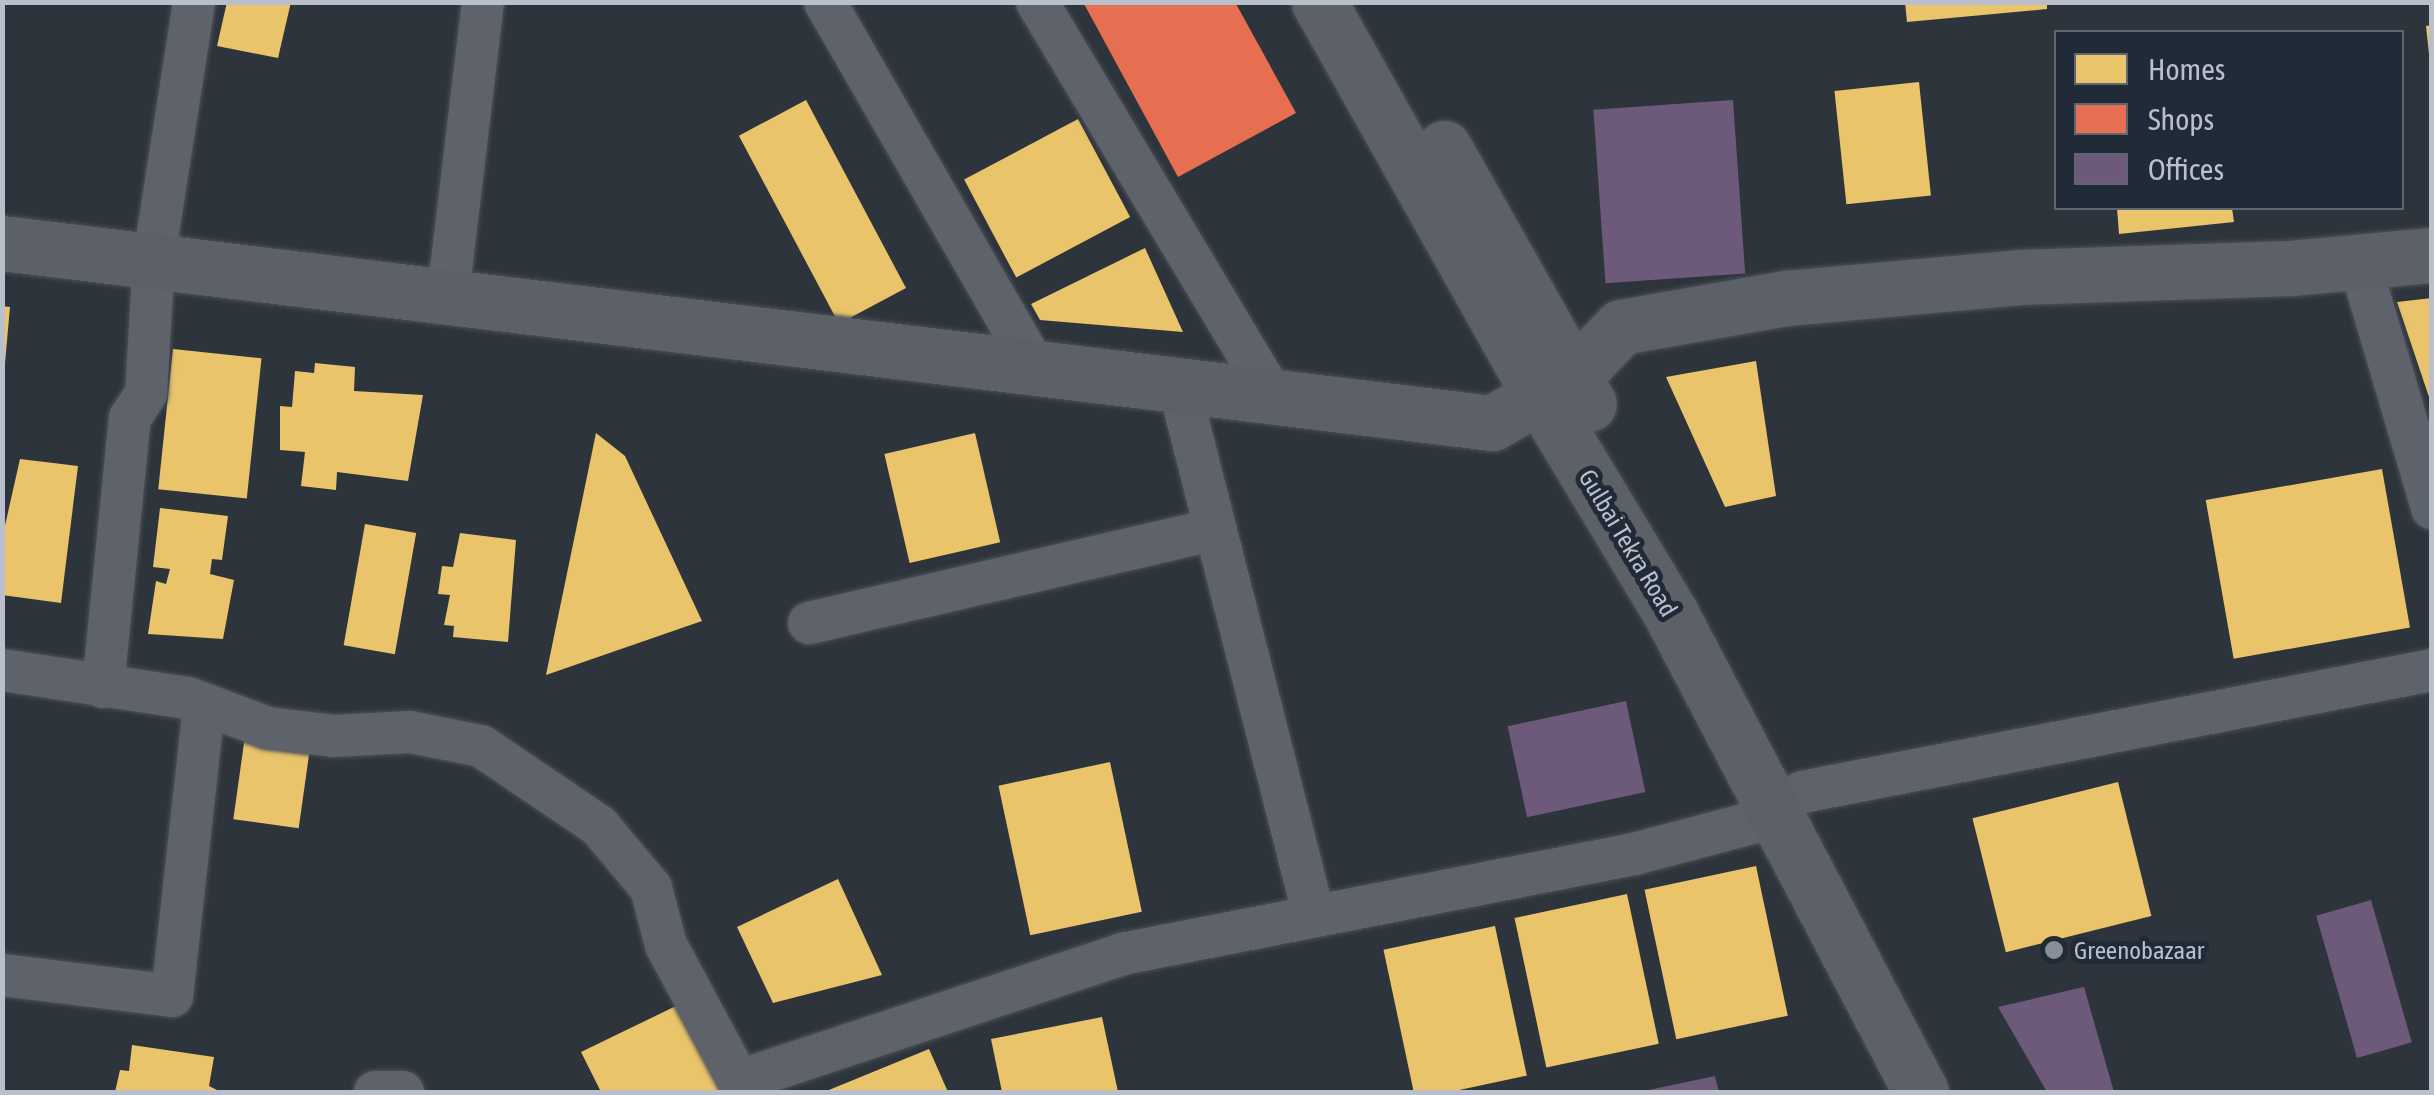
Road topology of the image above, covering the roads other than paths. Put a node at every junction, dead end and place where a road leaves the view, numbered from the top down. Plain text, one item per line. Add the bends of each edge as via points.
1 (194, 2) edge
2 (483, 2) edge
3 (825, 2) edge
4 (1037, 2) edge
5 (1320, 2) edge
6 (1360, 2) edge
7 (2, 243) edge
8 (2432, 255) edge
9 (154, 258) junction
10 (2359, 261) junction
11 (448, 294) junction
12 (1036, 369) junction
13 (1179, 386) junction
14 (1557, 386) junction
15 (1274, 398) junction
16 (2432, 508) edge
17 (1215, 529) junction
18 (809, 623) dead end
19 (2, 670) edge
20 (2432, 670) edge
21 (103, 686) junction
22 (204, 706) junction
23 (1790, 804) junction
24 (1314, 916) junction
25 (2, 975) edge
26 (775, 1082) edge
27 (375, 1092) edge
28 (403, 1092) edge
29 (1921, 1092) edge
30 (1953, 1092) edge

1 - 9 street
2 - 11 street
3 - 12 street
4 - 15 street
5 - 14 street, Gulbai Tekra Road
6 - 14 street, Gulbai Tekra Road
7 - 9 street
8 - 10 street
9 - 11 street
9 - 21 street via 146,393 130,418
10 - 14 street via 2020,277 1786,298 1621,327
10 - 16 street
11 - 12 street
12 - 13 street
13 - 15 street
13 - 17 street
14 - 15 street via 1492,423
14 - 23 street, Gulbai Tekra Road
17 - 18 street
17 - 24 street
19 - 21 street
20 - 23 street
21 - 22 street
22 - 25 street via 172,996
22 - 26 street via 268,728 334,736 410,732 481,746 599,826 651,888 666,944 739,1080
23 - 24 street via 1634,854
23 - 29 street, Gulbai Tekra Road
23 - 30 street, Gulbai Tekra Road
24 - 26 street via 1122,954
27 - 28 street

